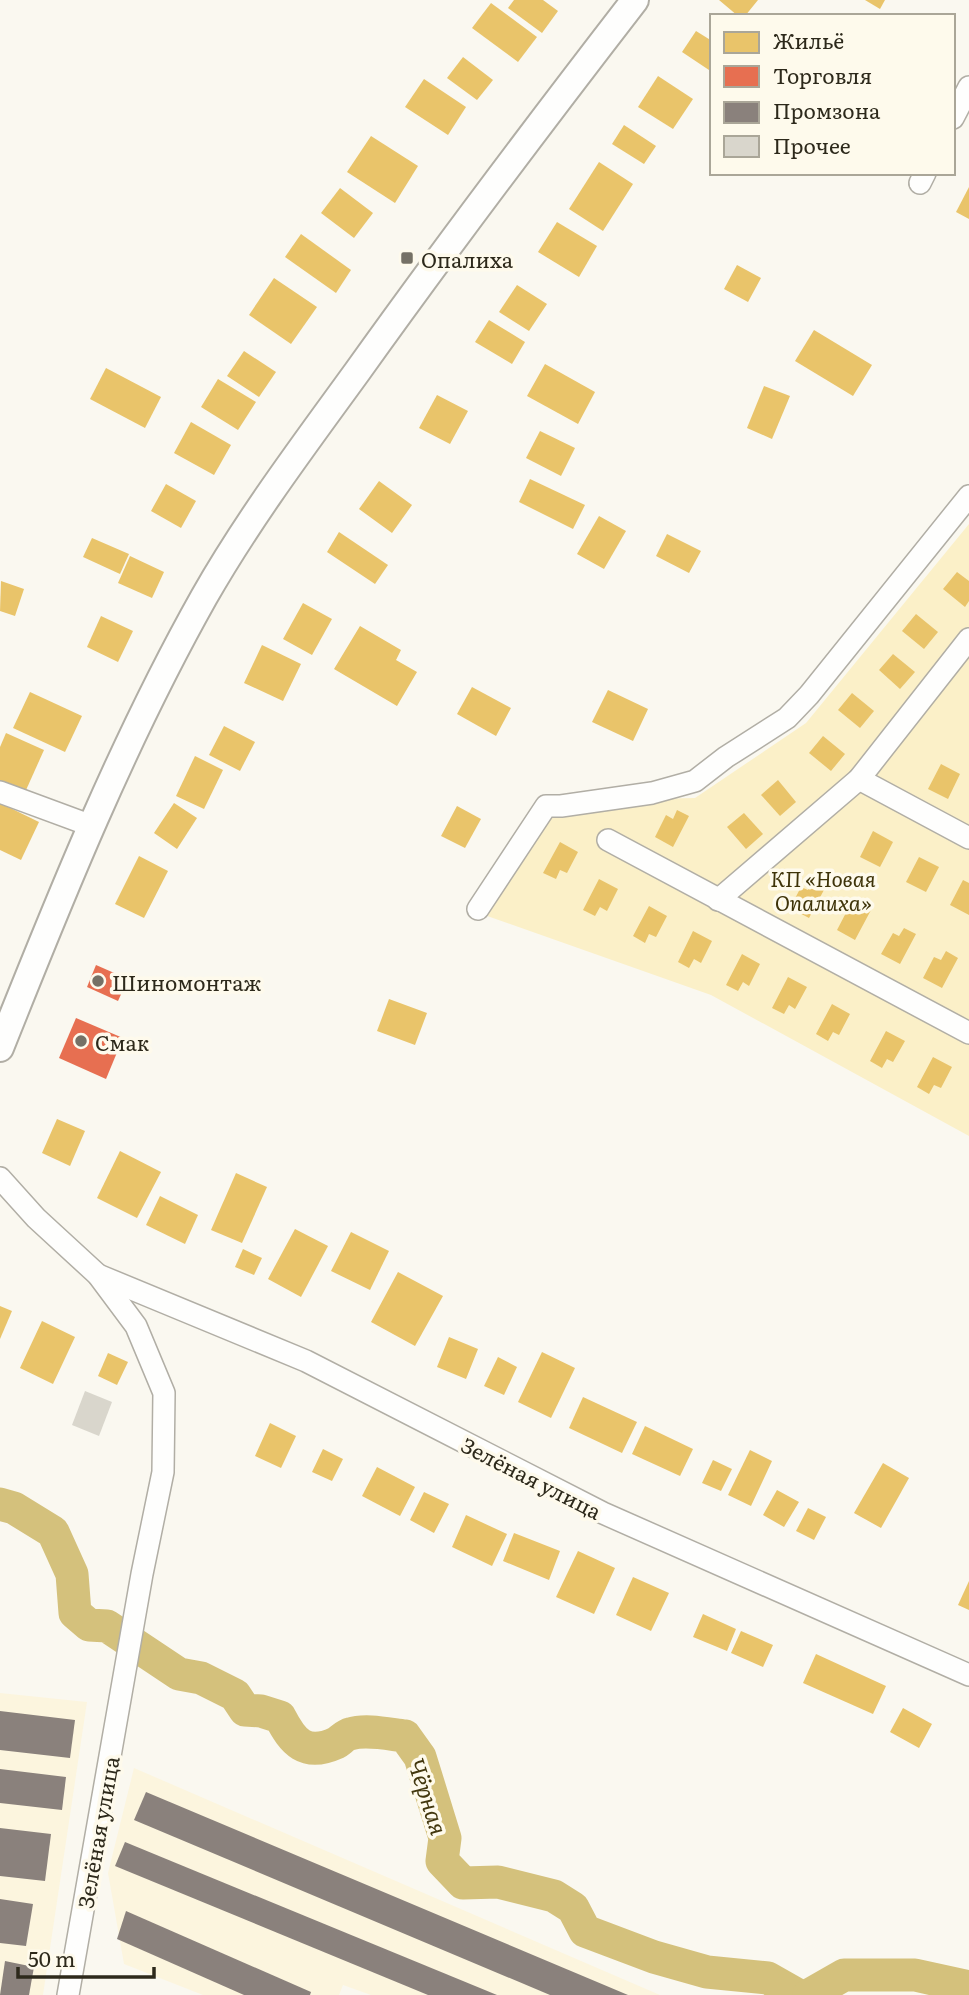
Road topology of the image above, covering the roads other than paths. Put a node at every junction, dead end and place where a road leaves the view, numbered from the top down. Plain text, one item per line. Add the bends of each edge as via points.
1 (635, 0) edge
2 (969, 87) edge
3 (955, 114) edge
4 (969, 496) edge
5 (969, 639) edge
6 (859, 779) junction
7 (0, 792) edge
8 (92, 826) junction
9 (969, 838) edge
10 (608, 841) dead end
11 (718, 900) junction
12 (478, 909) dead end
13 (969, 1034) edge
14 (0, 1048) edge
15 (0, 1178) edge
16 (98, 1275) junction
17 (969, 1675) edge
18 (68, 1995) edge

1 - 8 main road via 472,212 251,521 153,692
2 - 3 street
4 - 12 street via 787,719 695,781 652,793 546,806
5 - 6 street
6 - 9 street
6 - 11 street
7 - 8 street
8 - 14 main road
10 - 11 street
11 - 13 street
15 - 16 street
16 - 17 street, Зелёная улица via 306,1361 603,1513
16 - 18 street, Зелёная улица via 136,1326 164,1393 163,1472

